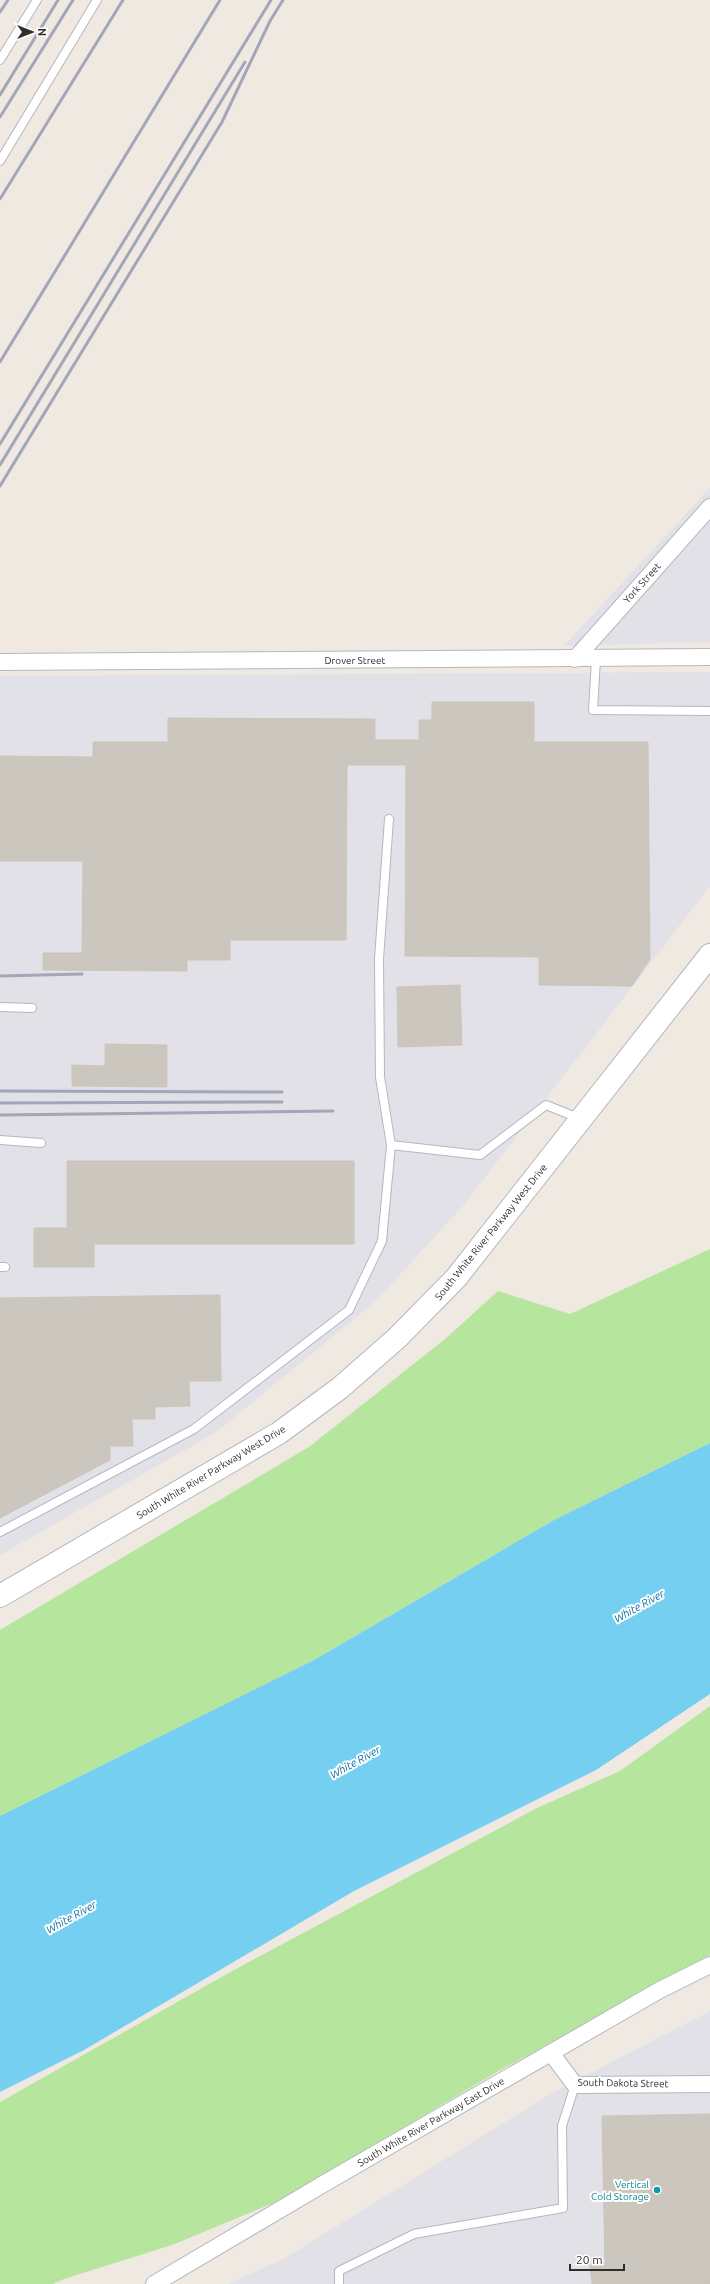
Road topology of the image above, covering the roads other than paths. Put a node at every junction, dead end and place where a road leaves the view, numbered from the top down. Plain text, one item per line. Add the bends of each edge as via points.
1 (37, 0) edge
2 (97, 0) edge
3 (0, 60) edge
4 (0, 161) edge
5 (710, 507) edge
6 (710, 657) edge
7 (575, 659) junction
8 (596, 659) junction
9 (0, 662) edge
10 (710, 711) edge
11 (389, 819) dead end
12 (710, 955) edge
13 (0, 1007) edge
14 (32, 1008) dead end
15 (582, 1119) junction
16 (0, 1140) edge
17 (41, 1143) dead end
18 (391, 1145) junction
19 (0, 1532) edge
20 (0, 1596) edge
21 (710, 1965) edge
22 (551, 2053) junction
23 (710, 2084) edge
24 (575, 2085) junction
25 (154, 2284) edge
26 (339, 2284) edge

1 - 3 lane
2 - 4 lane
5 - 7 street, York Street
6 - 8 street, Drover Street
7 - 8 street, Drover Street
7 - 9 street, Drover Street
8 - 10 lane via 593,710
11 - 18 lane via 379,959 380,1077
12 - 15 street, South White River Parkway West Drive
13 - 14 lane
15 - 18 lane via 546,1105 480,1155
15 - 20 street, South White River Parkway West Drive via 453,1282 398,1338 340,1388 257,1447
16 - 17 lane
18 - 19 lane via 382,1241 349,1310 194,1429
21 - 22 street, South White River Parkway East Drive
22 - 24 street, South Dakota Street
22 - 25 street, South White River Parkway East Drive via 325,2182
23 - 24 street, South Dakota Street
24 - 26 lane via 562,2126 563,2208 414,2234 339,2271

